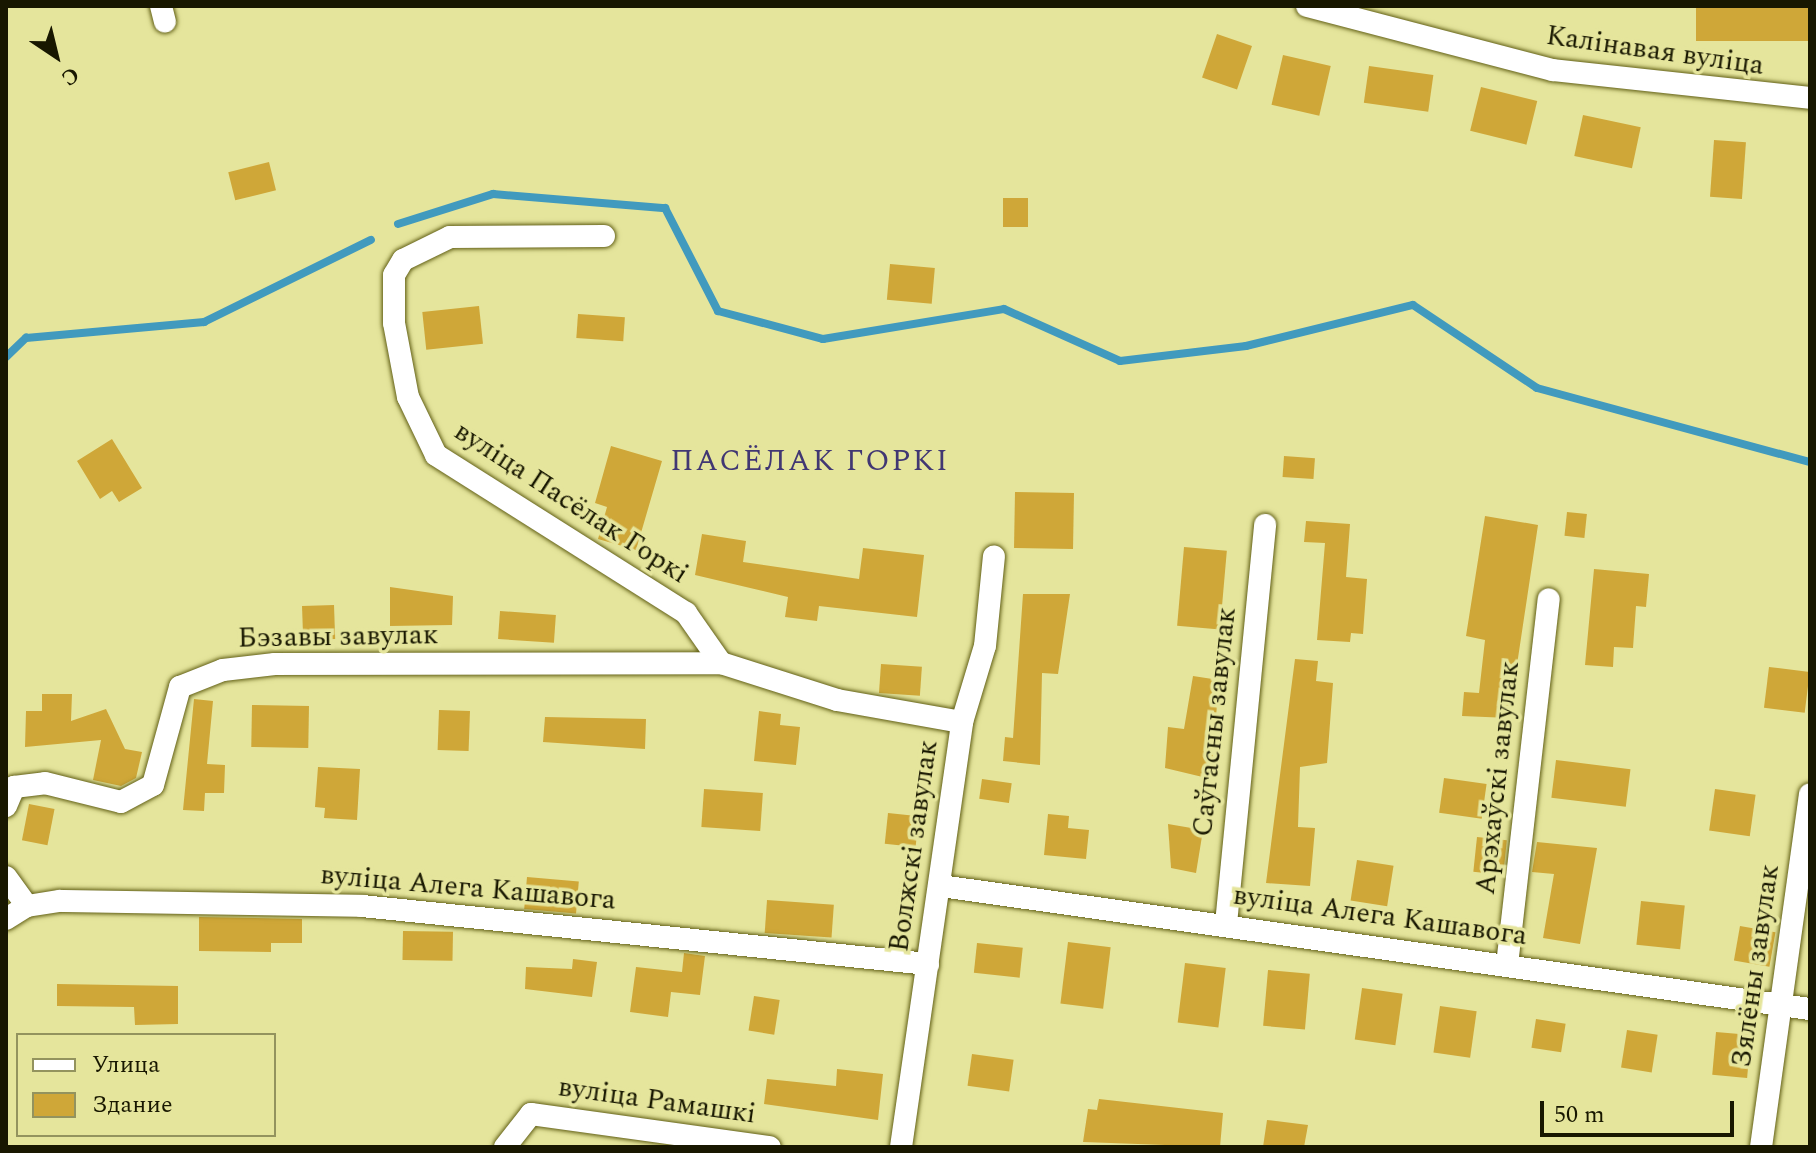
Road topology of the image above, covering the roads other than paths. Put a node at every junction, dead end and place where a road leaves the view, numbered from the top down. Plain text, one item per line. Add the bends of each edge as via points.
1 (1307, 6) edge
2 (1810, 98) edge
3 (604, 236) dead end
4 (1265, 525) dead end
5 (994, 556) dead end
6 (1549, 599) dead end
7 (721, 663) junction
8 (962, 722) junction
9 (1810, 794) edge
10 (6, 806) edge
11 (6, 877) edge
12 (941, 886) junction
13 (27, 906) junction
14 (6, 919) edge
15 (1226, 924) junction
16 (928, 964) junction
17 (1507, 965) junction
18 (1781, 1004) junction
19 (1810, 1009) edge
20 (505, 1147) edge
21 (770, 1147) edge
22 (901, 1147) edge
23 (1761, 1147) edge

1 - 2 street, Калінавая вуліца via 1553,70
3 - 7 street, вуліца Пасёлак Горкі via 450,237 403,260 394,275 394,323 408,397 436,455 686,613
4 - 15 street, Саўгасны завулак
5 - 8 street, Волжскі завулак via 985,646
6 - 17 street, Арэхаўскі завулак
7 - 8 street via 837,700
7 - 10 street, Бэзавы завулак via 275,664 223,670 180,687 153,785 121,802 45,783 14,787
8 - 12 street, Волжскі завулак
9 - 18 street, Зялёны завулак
11 - 13 street
12 - 15 street, вуліца Алега Кашавога
12 - 16 street, Волжскі завулак
13 - 14 street, вуліца Алега Кашавога
13 - 16 street, вуліца Алега Кашавога via 190,900 362,906
15 - 17 street, вуліца Алега Кашавога
16 - 22 street, Волжскі завулак
17 - 18 street, вуліца Алега Кашавога
18 - 19 street, вуліца Алега Кашавога
18 - 23 street, Зялёны завулак
20 - 21 street, вуліца Рамашкі via 531,1114

